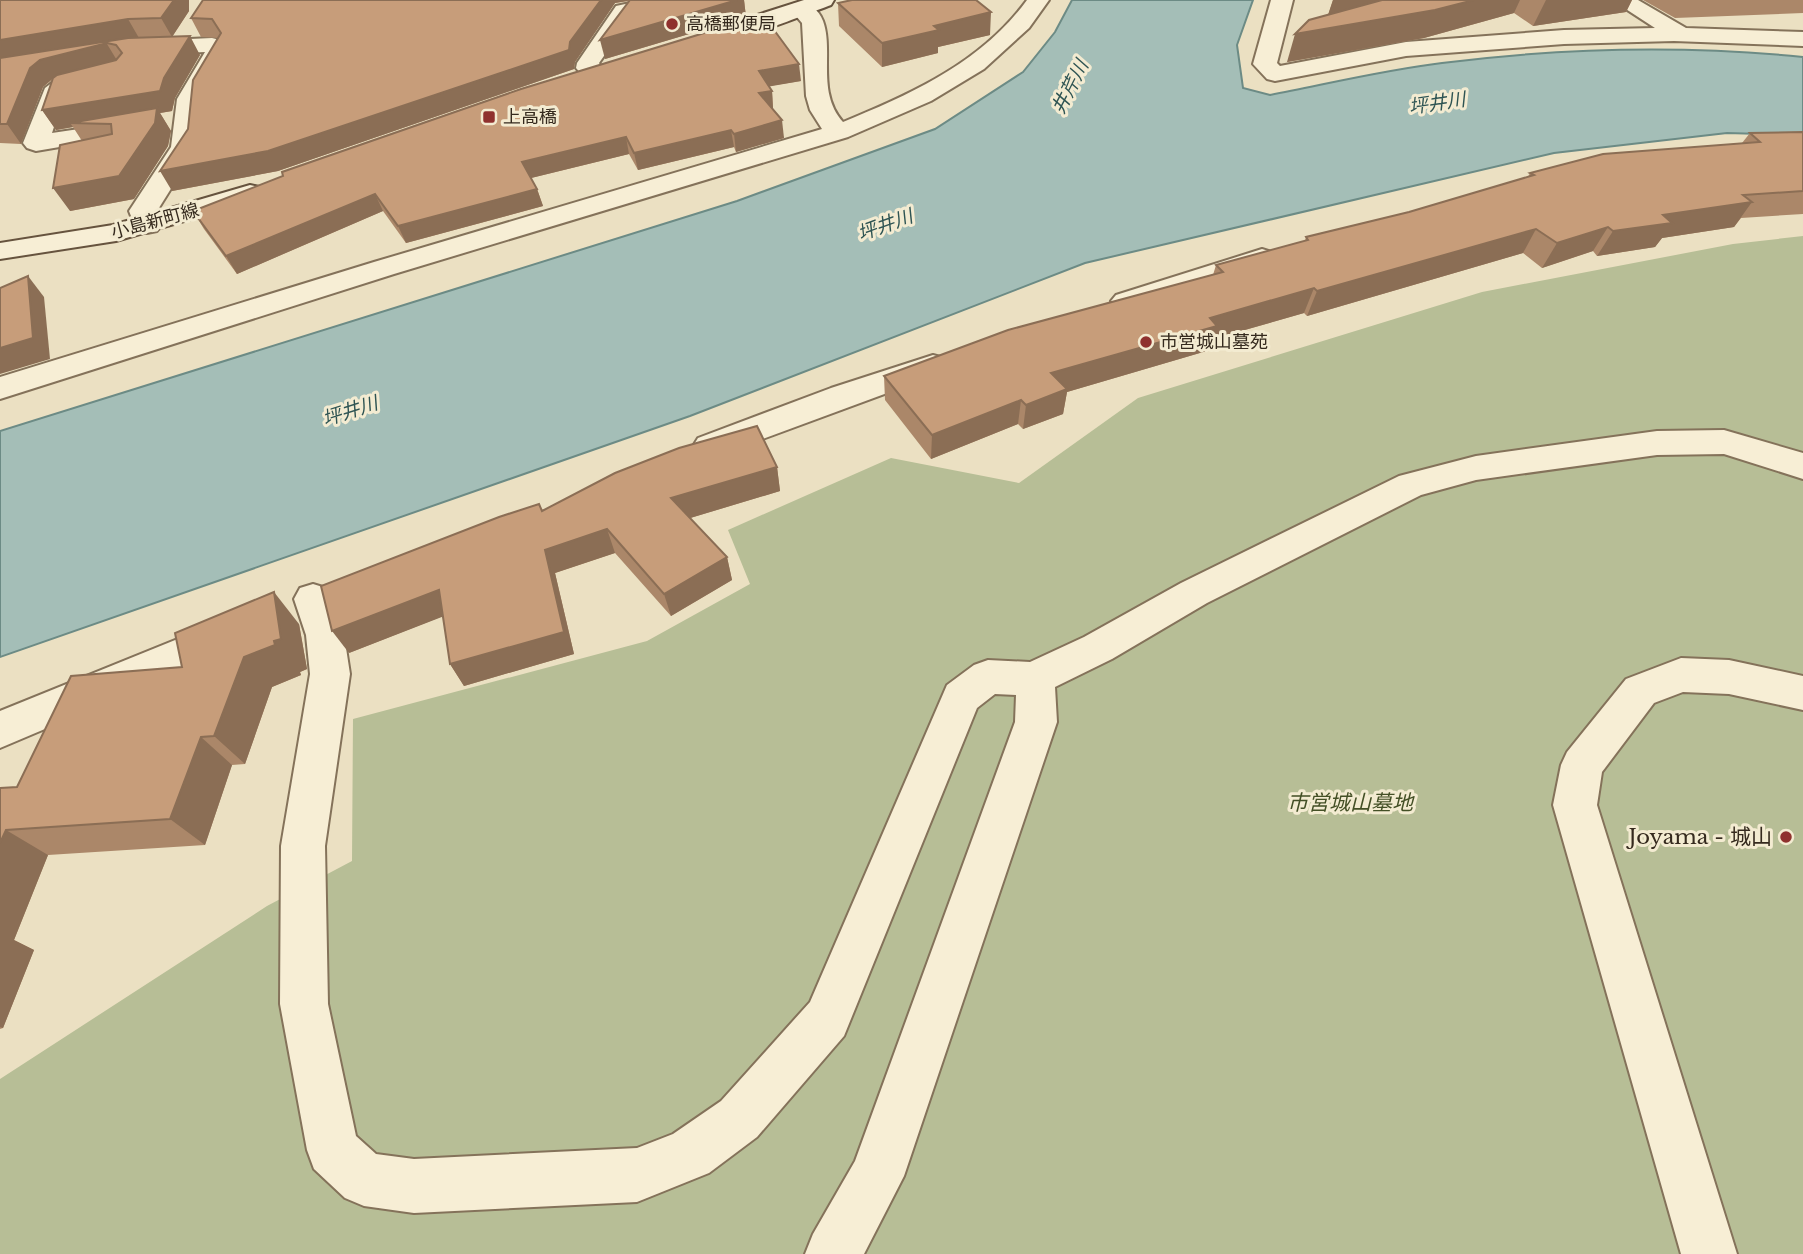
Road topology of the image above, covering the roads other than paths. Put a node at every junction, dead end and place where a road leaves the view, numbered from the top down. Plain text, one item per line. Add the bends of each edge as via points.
1 (671, 0) edge
2 (1038, 0) edge
3 (1282, 0) edge
4 (1623, 0) edge
5 (812, 5) edge
6 (1681, 34) junction
7 (1803, 39) edge
8 (1294, 40) dead end
9 (694, 43) edge
10 (1269, 47) junction
11 (133, 54) edge
12 (618, 65) edge
13 (593, 73) junction
14 (99, 78) edge
15 (567, 81) edge
16 (167, 122) junction
17 (839, 132) junction
18 (266, 187) edge
19 (147, 225) junction
20 (58, 244) junction
21 (1293, 248) edge
22 (0, 251) edge
23 (31, 274) dead end
24 (1100, 309) edge
25 (958, 356) edge
26 (0, 388) edge
27 (687, 455) edge
28 (1803, 467) edge
29 (1033, 679) junction
30 (1803, 693) edge
31 (0, 730) edge
32 (833, 1254) edge
33 (1709, 1254) edge

1 - 13 street via 624,11 588,63
2 - 17 street via 1002,44 952,78 899,108
3 - 10 street
4 - 6 street
5 - 9 street
5 - 17 street via 816,90 831,125
6 - 7 street
6 - 10 street via 1406,49 1275,74 1265,64
8 - 10 street
11 - 16 street via 187,36 217,51 189,99
12 - 13 street
13 - 15 street
14 - 16 street via 53,93 36,143
16 - 19 street via 187,132 184,146 146,204
17 - 26 street
18 - 19 street, 小島新町線
19 - 20 street, 小島新町線
20 - 22 street, 小島新町線
20 - 23 street via 47,263
21 - 24 street
25 - 27 street
28 - 29 street via 1724,442 1657,443 1476,468 1411,485
29 - 31 street via 988,677 961,697 827,1019 739,1119 690,1154 636,1175 414,1186 364,1179 333,1150 304,1004 303,846 330,674 324,635 298,606
29 - 32 street via 1036,722 877,1176
30 - 33 street via 1729,677 1681,675 1640,691 1582,765 1574,805

